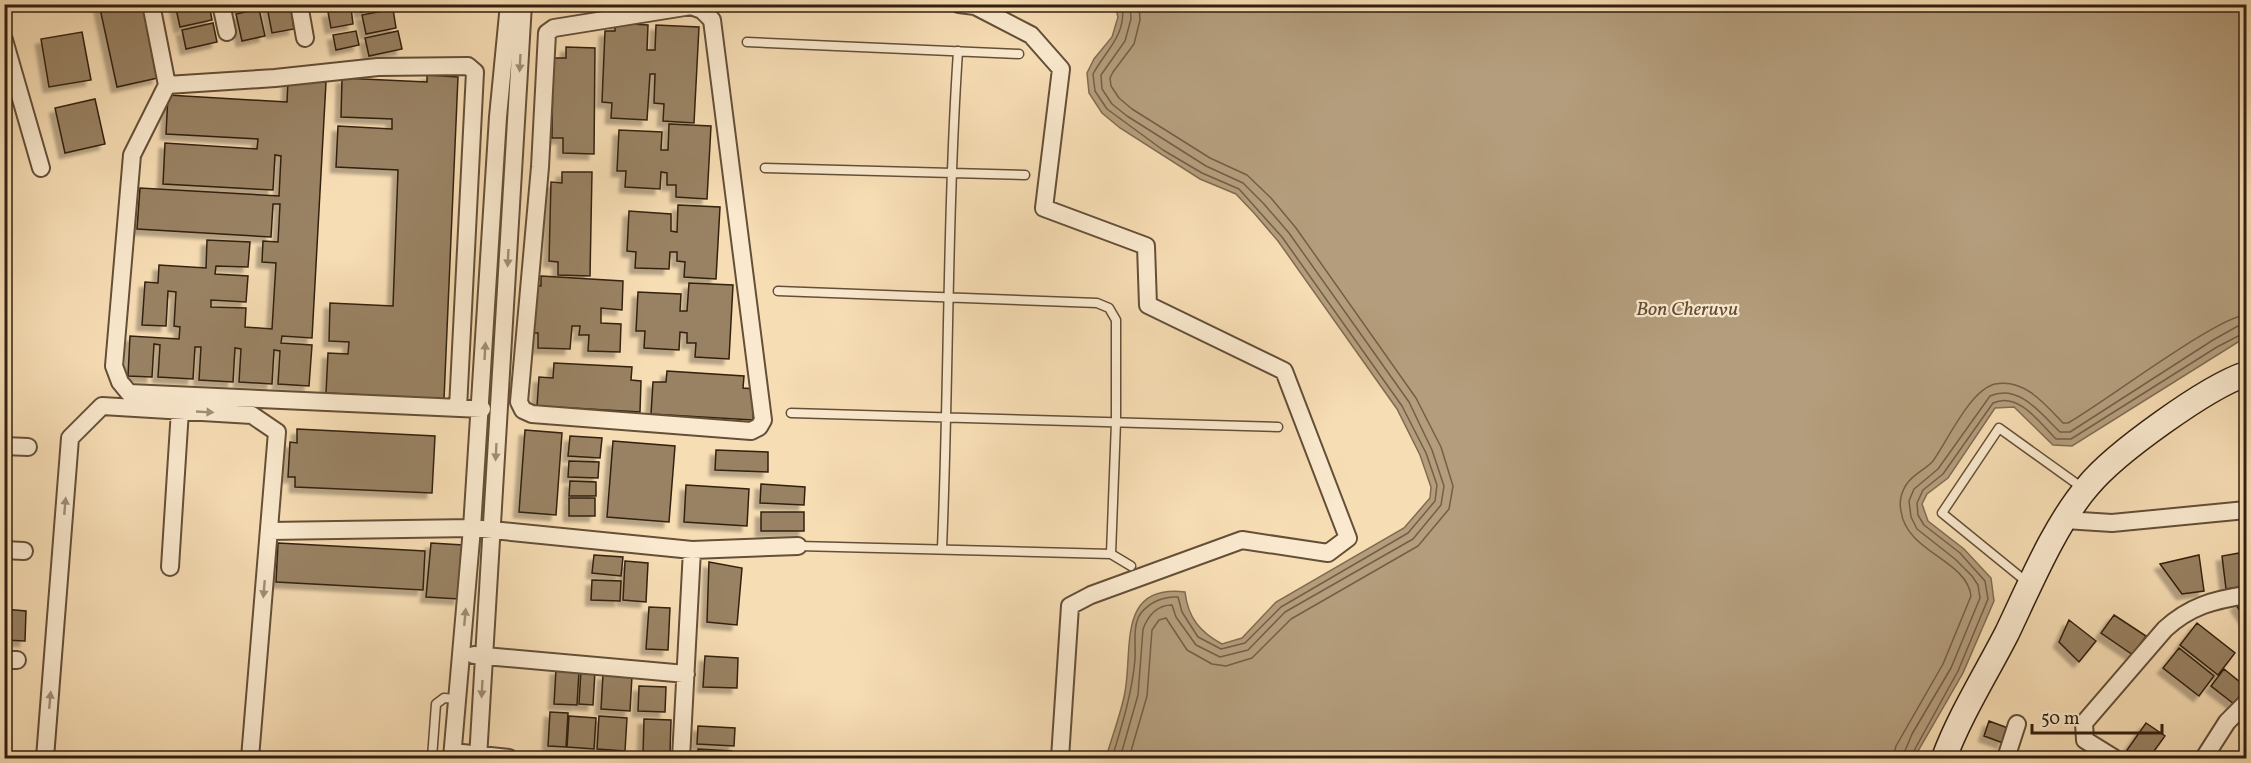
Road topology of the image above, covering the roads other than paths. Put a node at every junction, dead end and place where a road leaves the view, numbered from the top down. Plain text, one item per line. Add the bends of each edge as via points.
1 (151, 4) edge
2 (221, 4) edge
3 (298, 4) edge
4 (509, 4) edge
5 (523, 4) edge
6 (959, 4) edge
7 (227, 32) dead end
8 (305, 38) dead end
9 (4, 40) edge
10 (747, 42) dead end
11 (958, 51) junction
12 (1019, 54) dead end
13 (503, 55) junction
14 (4, 68) edge
15 (475, 72) junction
16 (167, 86) junction
17 (4, 94) edge
18 (475, 96) junction
19 (498, 117) junction
20 (540, 137) junction
21 (497, 150) junction
22 (514, 152) junction
23 (540, 167) junction
24 (41, 168) dead end
25 (765, 168) dead end
26 (950, 171) junction
27 (1025, 174) dead end
28 (778, 291) dead end
29 (949, 296) junction
30 (2247, 374) edge
31 (458, 408) junction
32 (482, 409) junction
33 (180, 410) junction
34 (791, 413) dead end
35 (947, 419) junction
36 (1116, 422) junction
37 (1278, 428) dead end
38 (4, 446) edge
39 (28, 447) dead end
40 (2085, 490) junction
41 (2247, 510) edge
42 (2065, 520) junction
43 (472, 528) junction
44 (492, 529) junction
45 (269, 531) junction
46 (798, 546) joint
47 (942, 548) junction
48 (4, 550) edge
49 (692, 550) junction
50 (24, 551) dead end
51 (1111, 554) junction
52 (1131, 566) dead end
53 (170, 567) dead end
54 (2031, 585) junction
55 (2247, 594) edge
56 (462, 654) junction
57 (484, 656) junction
58 (686, 674) junction
59 (458, 699) junction
60 (2247, 703) edge
61 (2017, 724) dead end
62 (452, 755) edge
63 (478, 756) edge
64 (45, 759) edge
65 (250, 759) edge
66 (432, 759) edge
67 (509, 759) edge
68 (681, 759) edge
69 (1060, 759) edge
70 (1944, 759) edge
71 (2006, 759) edge
72 (2114, 759) edge
73 (2204, 759) edge

1 - 16 street
2 - 7 street
3 - 8 street
4 - 13 street
5 -> 22 street
6 - 69 street via 975,6 1031,34 1061,69 1044,208 1146,246 1148,305 1284,370 1348,538 1328,553 1242,540 1070,606
9 - 24 street
10 - 11 lane
11 - 12 lane
11 - 26 lane
13 - 15 street via 490,71
13 - 19 street
14 - 17 lane via 9,83
15 - 16 street via 468,66 378,67
15 - 18 street
16 - 31 street via 132,155 114,366 129,393
18 - 19 street via 490,96
18 - 31 street
19 - 21 street
20 - 22 street
20 - 23 street
20 - 23 street via 550,30 690,6 702,10 712,20 762,409 759,427 751,431 532,414 523,410 519,402
21 - 22 street
32 -> 21 street
22 - 23 street
22 -> 44 street
25 - 26 lane
26 - 27 lane
26 - 29 lane
28 - 29 lane
29 - 35 lane
29 - 36 lane via 1097,303 1109,308 1116,320
30 - 40 street via 2213,388 2115,460
31 - 32 street
32 - 43 street
33 -> 45 street via 252,415 278,432
33 - 53 street
64 -> 33 street via 70,438 102,406
34 - 35 lane
35 - 36 lane
35 - 47 lane
36 - 37 lane
36 - 51 lane
38 - 39 street
40 - 42 street
40 - 54 lane via 1999,428 1942,513
41 - 42 street via 2112,523
42 - 54 street
43 - 44 street
43 - 45 street
56 -> 43 street
44 - 49 street
44 - 57 street
45 -> 65 street
46 - 47 lane
46 - 49 street
47 - 51 lane
48 - 50 street
49 - 58 street
51 - 52 lane
54 - 70 street
55 - 72 street via 2212,600 2179,616 2084,723 2085,740
56 - 57 street
56 - 59 street
57 - 58 street
57 -> 63 street
58 - 68 street
59 - 62 street
59 - 66 lane via 444,698 436,704
60 - 73 street via 2227,722
61 - 71 street
62 - 63 street
63 - 67 street

